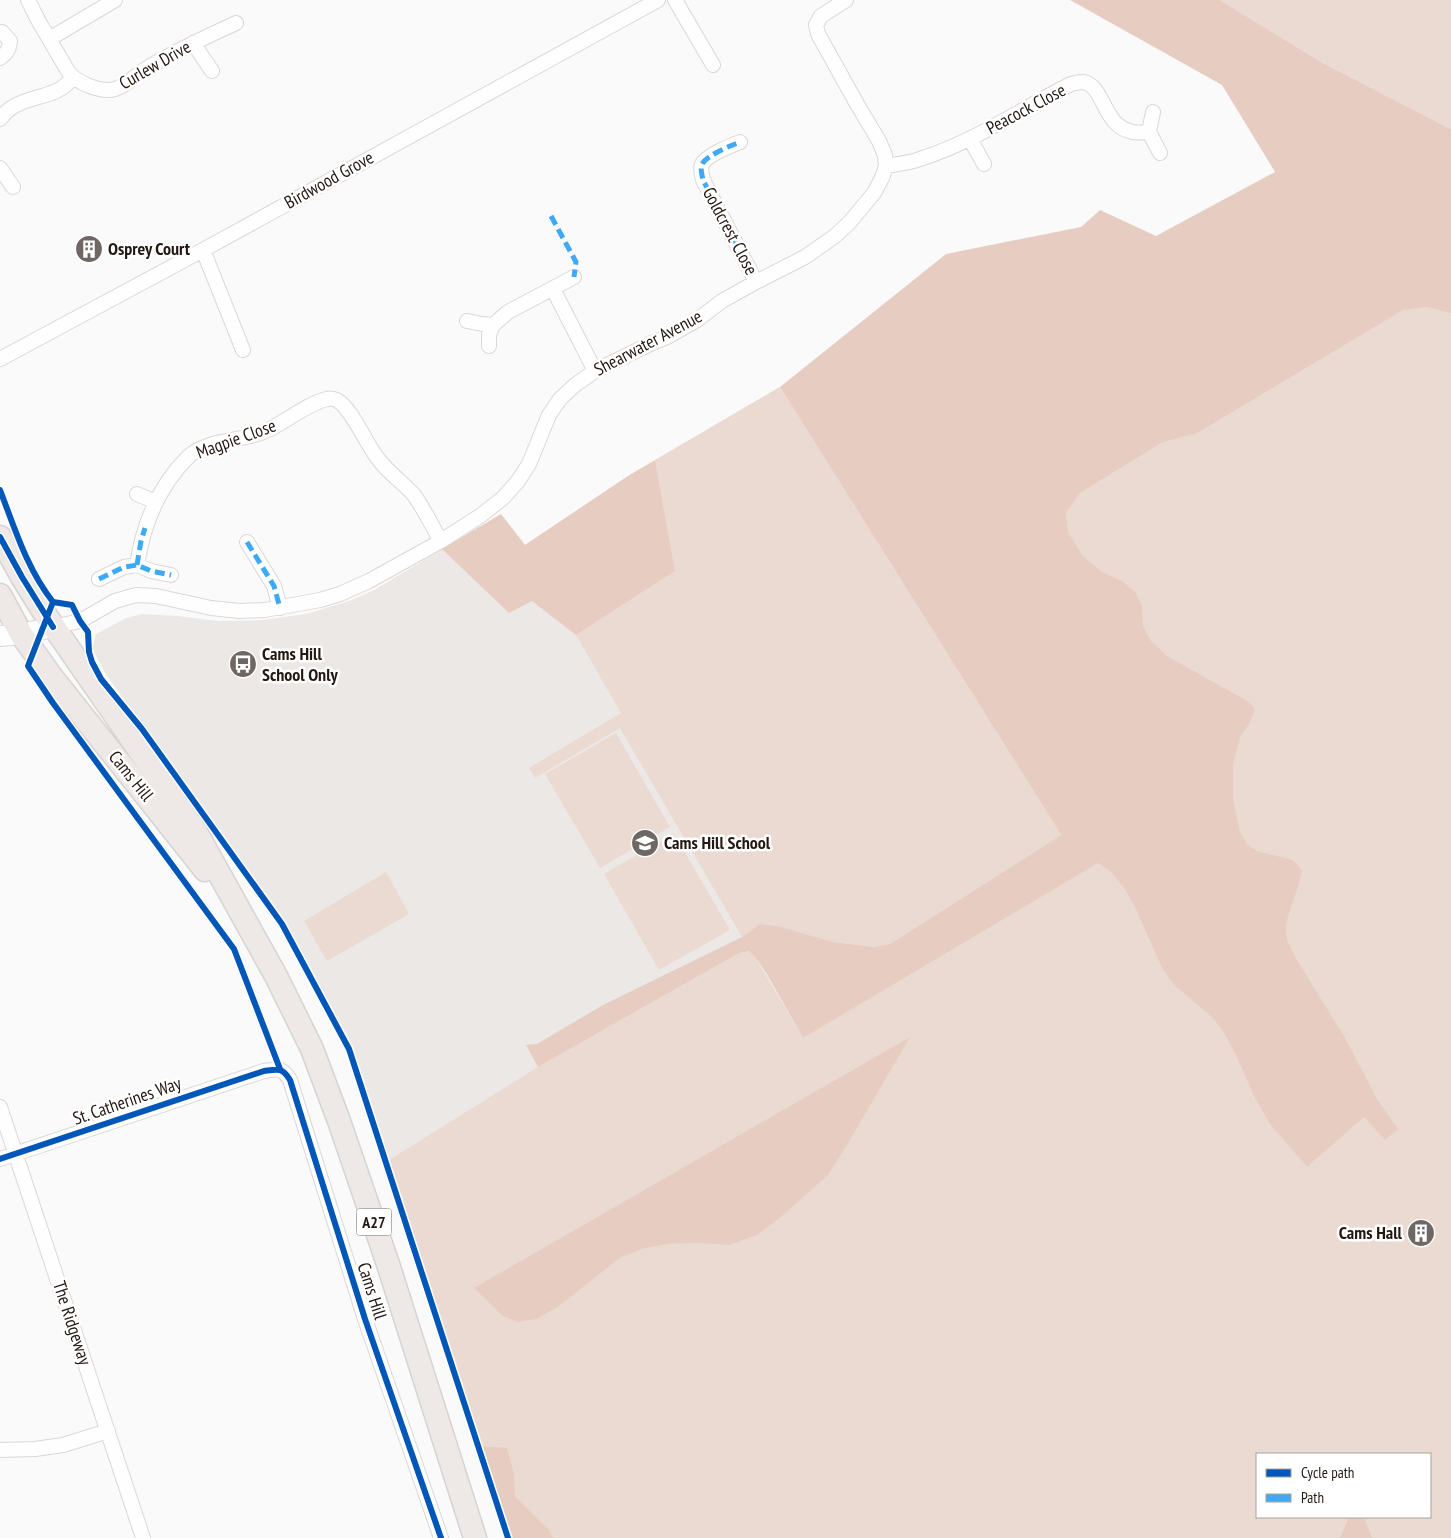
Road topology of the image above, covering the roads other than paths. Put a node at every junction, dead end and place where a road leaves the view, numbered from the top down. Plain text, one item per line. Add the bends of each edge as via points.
1 (28, 0) edge
2 (115, 0) edge
3 (658, 0) edge
4 (675, 0) edge
5 (846, 0) edge
6 (236, 23) dead end
7 (2, 32) dead end
8 (49, 39) junction
9 (193, 43) junction
10 (0, 58) edge
11 (713, 65) dead end
12 (212, 71) dead end
13 (73, 77) junction
14 (1153, 112) dead end
15 (0, 119) edge
16 (1149, 132) junction
17 (970, 139) junction
18 (740, 142) dead end
19 (1160, 152) dead end
20 (984, 164) dead end
21 (886, 166) junction
22 (0, 168) edge
23 (13, 187) dead end
24 (202, 250) junction
25 (574, 277) dead end
26 (756, 282) junction
27 (553, 289) junction
28 (467, 321) dead end
29 (493, 325) junction
30 (489, 346) dead end
31 (243, 350) dead end
32 (0, 359) edge
33 (595, 371) junction
34 (137, 494) dead end
35 (156, 502) junction
36 (0, 537) edge
37 (441, 541) junction
38 (247, 542) dead end
39 (137, 565) junction
40 (171, 575) dead end
41 (99, 579) dead end
42 (0, 595) edge
43 (280, 608) junction
44 (54, 627) junction
45 (10, 635) edge
46 (243, 918) junction
47 (264, 1070) joint
48 (0, 1108) edge
49 (16, 1154) junction
50 (0, 1159) edge
51 (108, 1431) junction
52 (0, 1450) edge
53 (143, 1538) edge
54 (441, 1538) edge
55 (475, 1538) edge

1 - 8 street
2 - 8 street
3 - 24 street, Birdwood Grove
4 - 11 street
5 - 21 street via 821,16 816,25 818,34 879,141
6 - 9 street, Curlew Drive
7 - 10 street via 10,41 8,51
8 - 13 street
9 - 12 street
9 - 13 street, Curlew Drive via 146,68 116,89 93,87
13 - 15 street via 69,84 56,92 12,107
14 - 16 street
16 - 17 street, Peacock Close via 1134,132 1120,126 1108,114 1095,89 1082,82 1061,89
16 - 19 street
17 - 20 street, Peacock Close
17 - 21 street, Peacock Close via 919,160
18 - 26 street, Goldcrest Close via 707,159 701,172
21 - 26 street, Shearwater Avenue via 874,192 835,236 805,257
22 - 23 street
24 - 31 street
24 - 32 street, Birdwood Grove
25 - 27 street
26 - 33 street, Shearwater Avenue via 697,320
27 - 29 street via 508,312
27 - 33 street
28 - 29 street
29 - 30 street
33 - 37 street, Shearwater Avenue via 575,384 549,415 529,464 503,498
34 - 35 street
35 - 37 street, Magpie Close via 172,476 190,456 205,448 268,431 328,398 338,400 348,410 379,461 415,496
35 - 39 street, Magpie Close via 140,541
36 - 44 main road, A27
37 - 43 street, Shearwater Avenue via 340,594
38 - 43 street via 274,586
39 - 40 street
39 - 41 street via 124,567
42 - 45 main road, A27
43 - 44 street, Shearwater Avenue via 210,608 136,595 115,601 80,621
44 - 45 street
44 - 46 main road, Cams Hill / A27 via 196,832
45 - 46 main road, Cams Hill / A27 via 61,689
46 - 55 main road, Cams Hill / A27 via 312,1049 340,1121
47 - 49 street, St. Catherines Way
47 - 54 street, Cams Hill via 280,1069 290,1080 365,1319
48 - 49 street, The Ridgeway
49 - 50 street, St. Catherines Way
49 - 51 street, The Ridgeway
51 - 52 street via 63,1445
51 - 53 street, The Ridgeway

